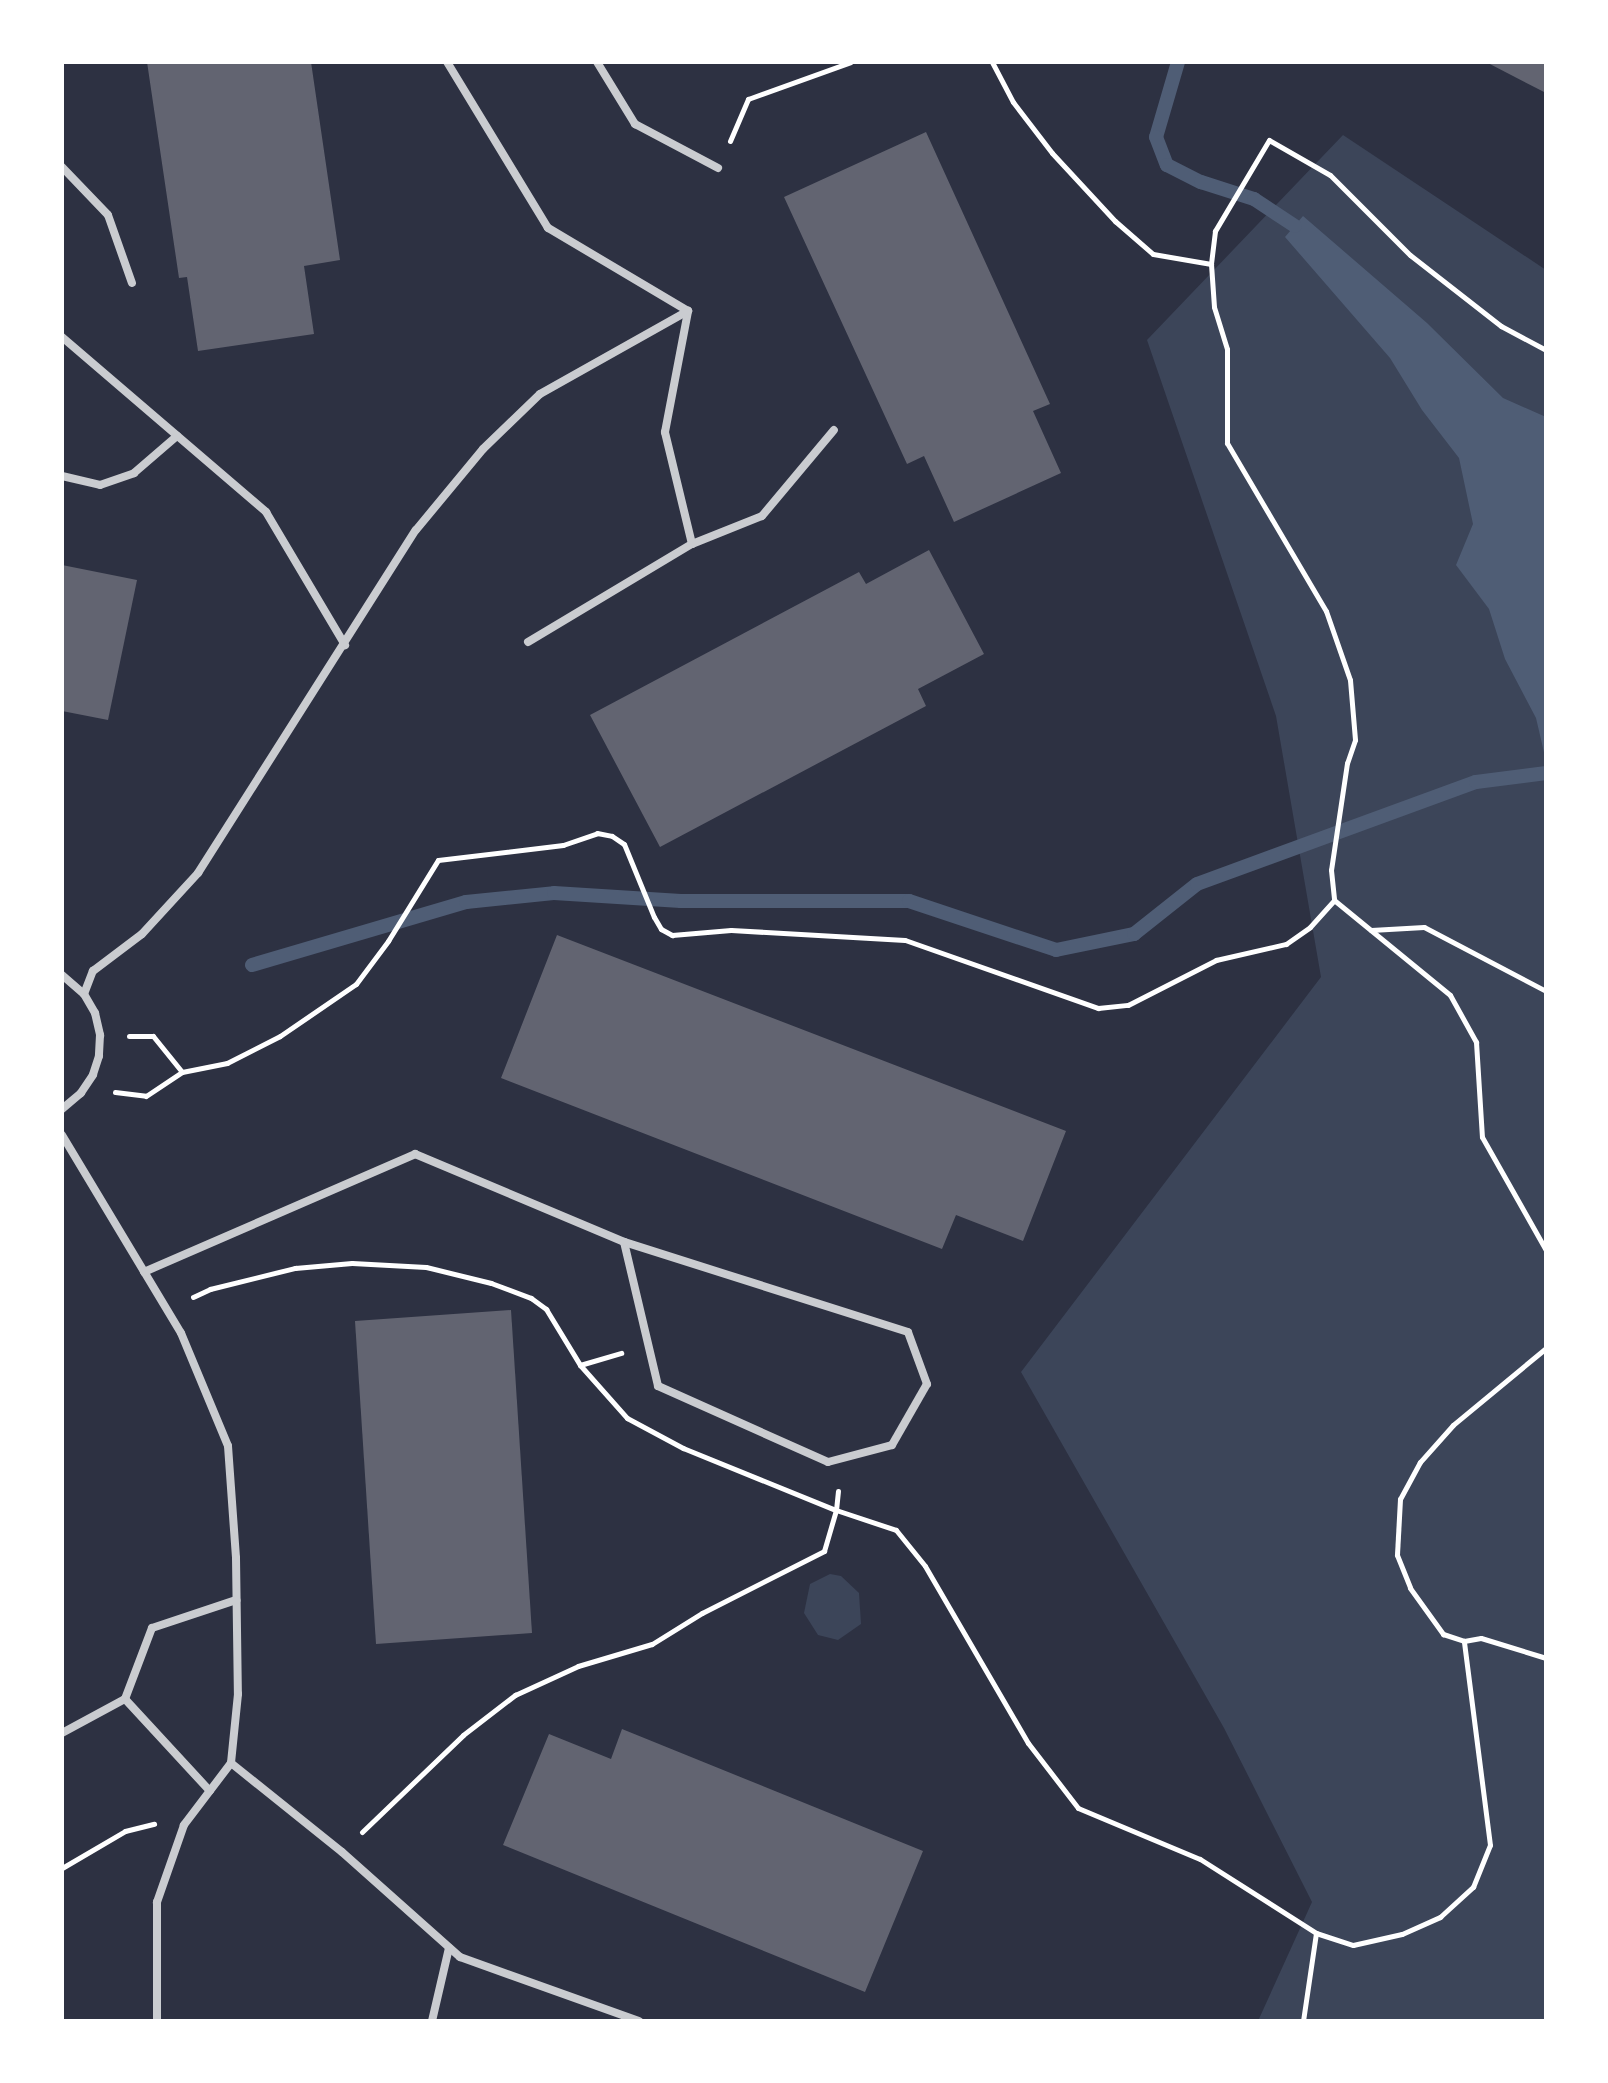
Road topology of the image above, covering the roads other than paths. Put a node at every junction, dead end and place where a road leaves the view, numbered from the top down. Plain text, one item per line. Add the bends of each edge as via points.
1 (447, 62) edge
2 (597, 62) edge
3 (62, 167) edge
4 (718, 168) road end
5 (132, 283) dead end
6 (688, 311) junction
7 (62, 337) edge
8 (834, 430) dead end
9 (177, 436) junction
10 (62, 476) edge
11 (692, 544) junction
12 (528, 642) dead end
13 (345, 645) junction
14 (62, 975) edge
15 (84, 994) junction
16 (62, 1109) edge
17 (62, 1135) edge
18 (624, 1242) junction
19 (144, 1272) junction
20 (236, 1600) junction
21 (125, 1699) junction
22 (62, 1733) edge
23 (231, 1763) junction
24 (210, 1791) junction
25 (449, 1948) junction
26 (625, 2019) edge
27 (157, 2021) edge
28 (432, 2021) edge
29 (639, 2021) edge

1 - 6 street via 548,228
2 - 4 street via 635,124
3 - 5 street via 108,215
6 - 11 street via 665,432
6 - 13 street via 540,394 483,449 416,530
7 - 9 street
8 - 11 street via 762,516
9 - 10 street via 134,473 100,485
9 - 13 street via 266,512
11 - 12 street
13 - 15 street via 198,873 142,934 93,971
14 - 15 street
15 - 16 street via 95,1013 99,1056 85,1087
17 - 19 street
18 - 18 street via 908,1332 927,1384 892,1445 828,1462 658,1386
18 - 19 street via 415,1154
19 - 20 street via 181,1333 228,1446
20 - 21 street via 152,1628
20 - 23 street via 238,1694
21 - 22 street
21 - 24 street
23 - 24 street
23 - 25 street
24 - 27 street via 183,1828 157,1902
25 - 26 street via 460,1957
25 - 28 street
26 - 29 street

